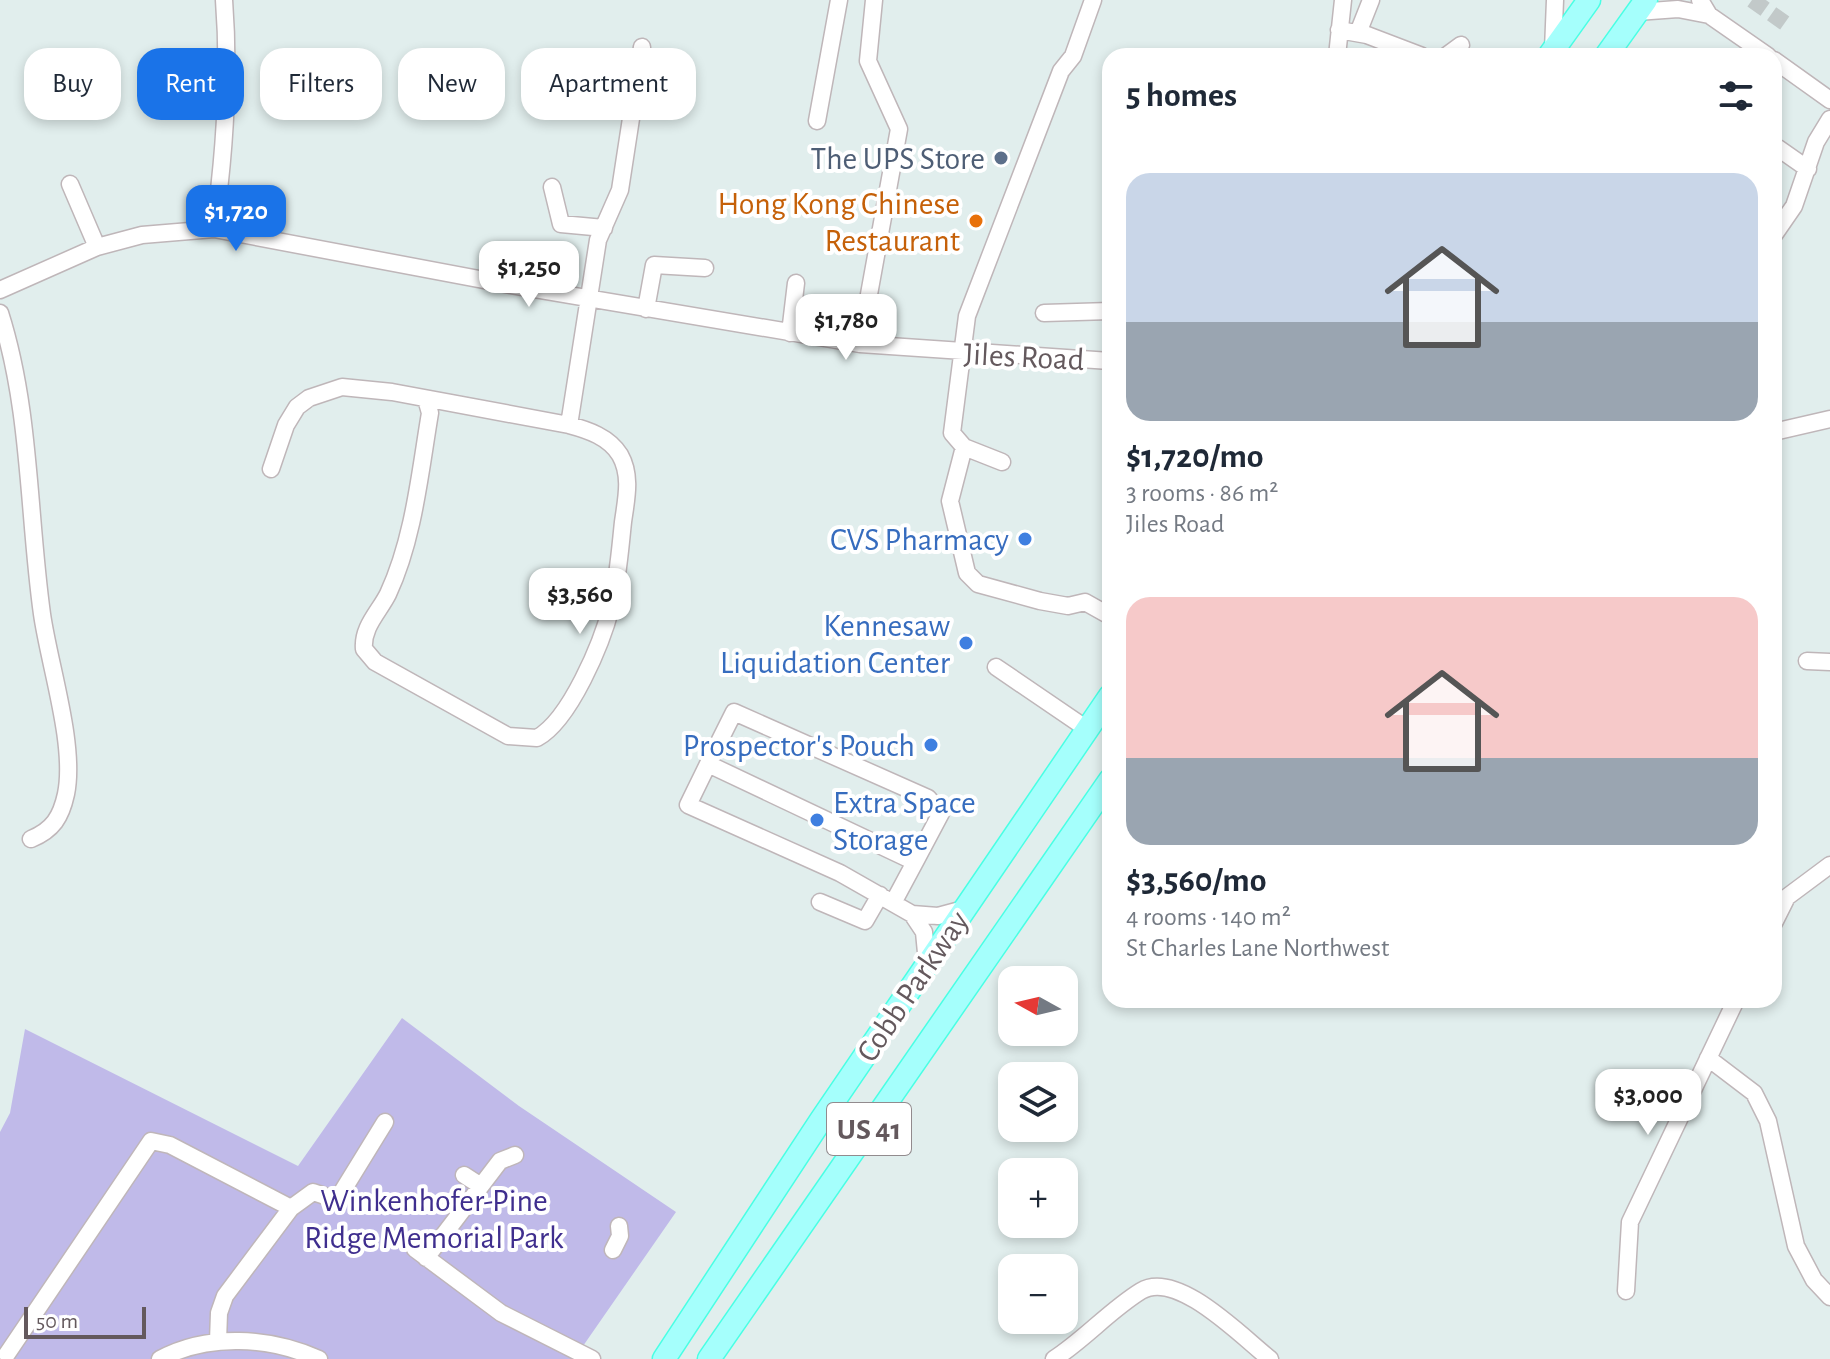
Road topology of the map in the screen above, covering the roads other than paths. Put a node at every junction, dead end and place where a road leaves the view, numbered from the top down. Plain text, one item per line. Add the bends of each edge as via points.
1 (224, 0) edge
2 (839, 0) edge
3 (874, 0) edge
4 (1093, 0) edge
5 (1343, 0) edge
6 (1371, 0) edge
7 (1555, 0) edge
8 (1589, 0) edge
9 (1641, 6) edge
10 (1705, 7) edge
11 (1339, 30) junction
12 (1358, 33) junction
13 (1461, 45) dead end
14 (1338, 48) edge
15 (1400, 48) edge
16 (1457, 48) edge
17 (1551, 48) edge
18 (1555, 48) edge
19 (1612, 48) edge
20 (1758, 48) edge
21 (1782, 66) edge
22 (1830, 100) edge
23 (1830, 119) edge
24 (631, 120) edge
25 (817, 121) dead end
26 (1782, 151) edge
27 (1808, 169) junction
28 (70, 184) dead end
29 (552, 187) dead end
30 (1782, 223) edge
31 (604, 228) junction
32 (214, 229) junction
33 (97, 247) junction
34 (705, 268) dead end
35 (796, 283) dead end
36 (0, 290) edge
37 (590, 299) junction
38 (646, 309) junction
39 (1102, 311) edge
40 (0, 313) edge
41 (1044, 313) dead end
42 (790, 333) junction
43 (860, 344) junction
44 (961, 353) junction
45 (1102, 361) edge
46 (426, 399) junction
47 (1830, 419) edge
48 (569, 425) junction
49 (1782, 430) edge
50 (964, 447) junction
51 (1002, 462) dead end
52 (271, 469) dead end
53 (1102, 612) edge
54 (1807, 661) dead end
55 (1830, 662) edge
56 (996, 667) dead end
57 (1102, 707) edge
58 (1087, 729) junction
59 (708, 764) junction
60 (1102, 793) edge
61 (31, 839) dead end
62 (915, 862) junction
63 (1830, 865) edge
64 (887, 899) junction
65 (820, 902) dead end
66 (1782, 907) edge
67 (964, 909) junction
68 (912, 914) junction
69 (927, 963) junction
70 (1732, 1008) edge
71 (1708, 1058) junction
72 (385, 1122) dead end
73 (515, 1155) dead end
74 (464, 1175) dead end
75 (481, 1186) junction
76 (291, 1208) junction
77 (619, 1226) dead end
78 (613, 1250) dead end
79 (1626, 1291) dead end
80 (1830, 1297) edge
81 (218, 1341) junction
82 (8, 1355) edge
83 (160, 1359) edge
84 (319, 1359) edge
85 (592, 1359) edge
86 (664, 1359) edge
87 (709, 1359) edge
88 (1054, 1359) edge
89 (1270, 1359) edge

1 - 32 street via 227,109
2 - 25 street
3 - 43 street via 868,61 899,129
4 - 44 street via 967,316
5 - 11 street
6 - 12 street
7 - 17 street
8 - 18 main road
9 - 10 street
9 - 19 main road
10 - 20 street
11 - 12 street
11 - 14 street
12 - 15 street
13 - 16 street
21 - 22 street
23 - 27 street
24 - 31 street via 620,190
26 - 27 street
27 - 30 street
28 - 33 street
29 - 31 street via 561,224
31 - 37 street
32 - 33 street, Jiles Road via 142,235
32 - 37 street, Jiles Road
33 - 36 street, Jiles Road
34 - 38 street via 654,265
35 - 42 street
37 - 38 street, Jiles Road
37 - 48 street
38 - 42 street, Jiles Road
39 - 41 street
40 - 61 street via 16,362 42,615 64,740 67,791 60,817 48,832
42 - 43 street, Jiles Road
43 - 44 street, Jiles Road
44 - 45 street, Jiles Road
44 - 50 street via 952,433
46 - 48 street
46 - 48 street via 430,413 415,502 398,566 366,632 364,649 417,688 518,739 537,738 558,721 599,641 617,573 628,484 620,456 608,441
46 - 52 street via 342,387 309,398 286,425
47 - 49 street
50 - 51 street
50 - 53 street via 950,501 967,573 978,584 1068,606 1085,602
54 - 55 street
56 - 58 street
57 - 58 main road, Cobb Parkway / US 41
58 - 67 main road, Cobb Parkway / US 41
59 - 62 street
59 - 62 street via 734,712 928,798 941,813
59 - 64 street via 688,805
60 - 87 main road, Cobb Parkway / US 41
62 - 64 street
63 - 66 street via 1787,897
64 - 65 street via 865,921
64 - 68 street
67 - 68 street via 938,916
67 - 69 main road, Cobb Parkway / US 41
68 - 69 street via 924,932
69 - 86 main road, Cobb Parkway / US 41
70 - 71 street
71 - 79 street via 1630,1222
71 - 80 street via 1754,1093 1768,1121 1796,1246
72 - 76 street via 337,1200 313,1192
73 - 75 street via 500,1161
74 - 75 street
75 - 85 street via 447,1217 420,1254 501,1313
76 - 81 street via 225,1296
76 - 82 street via 170,1145 151,1141
77 - 78 street
81 - 83 street via 194,1344
81 - 84 street via 272,1346
88 - 89 street via 1132,1298 1156,1285 1168,1285

